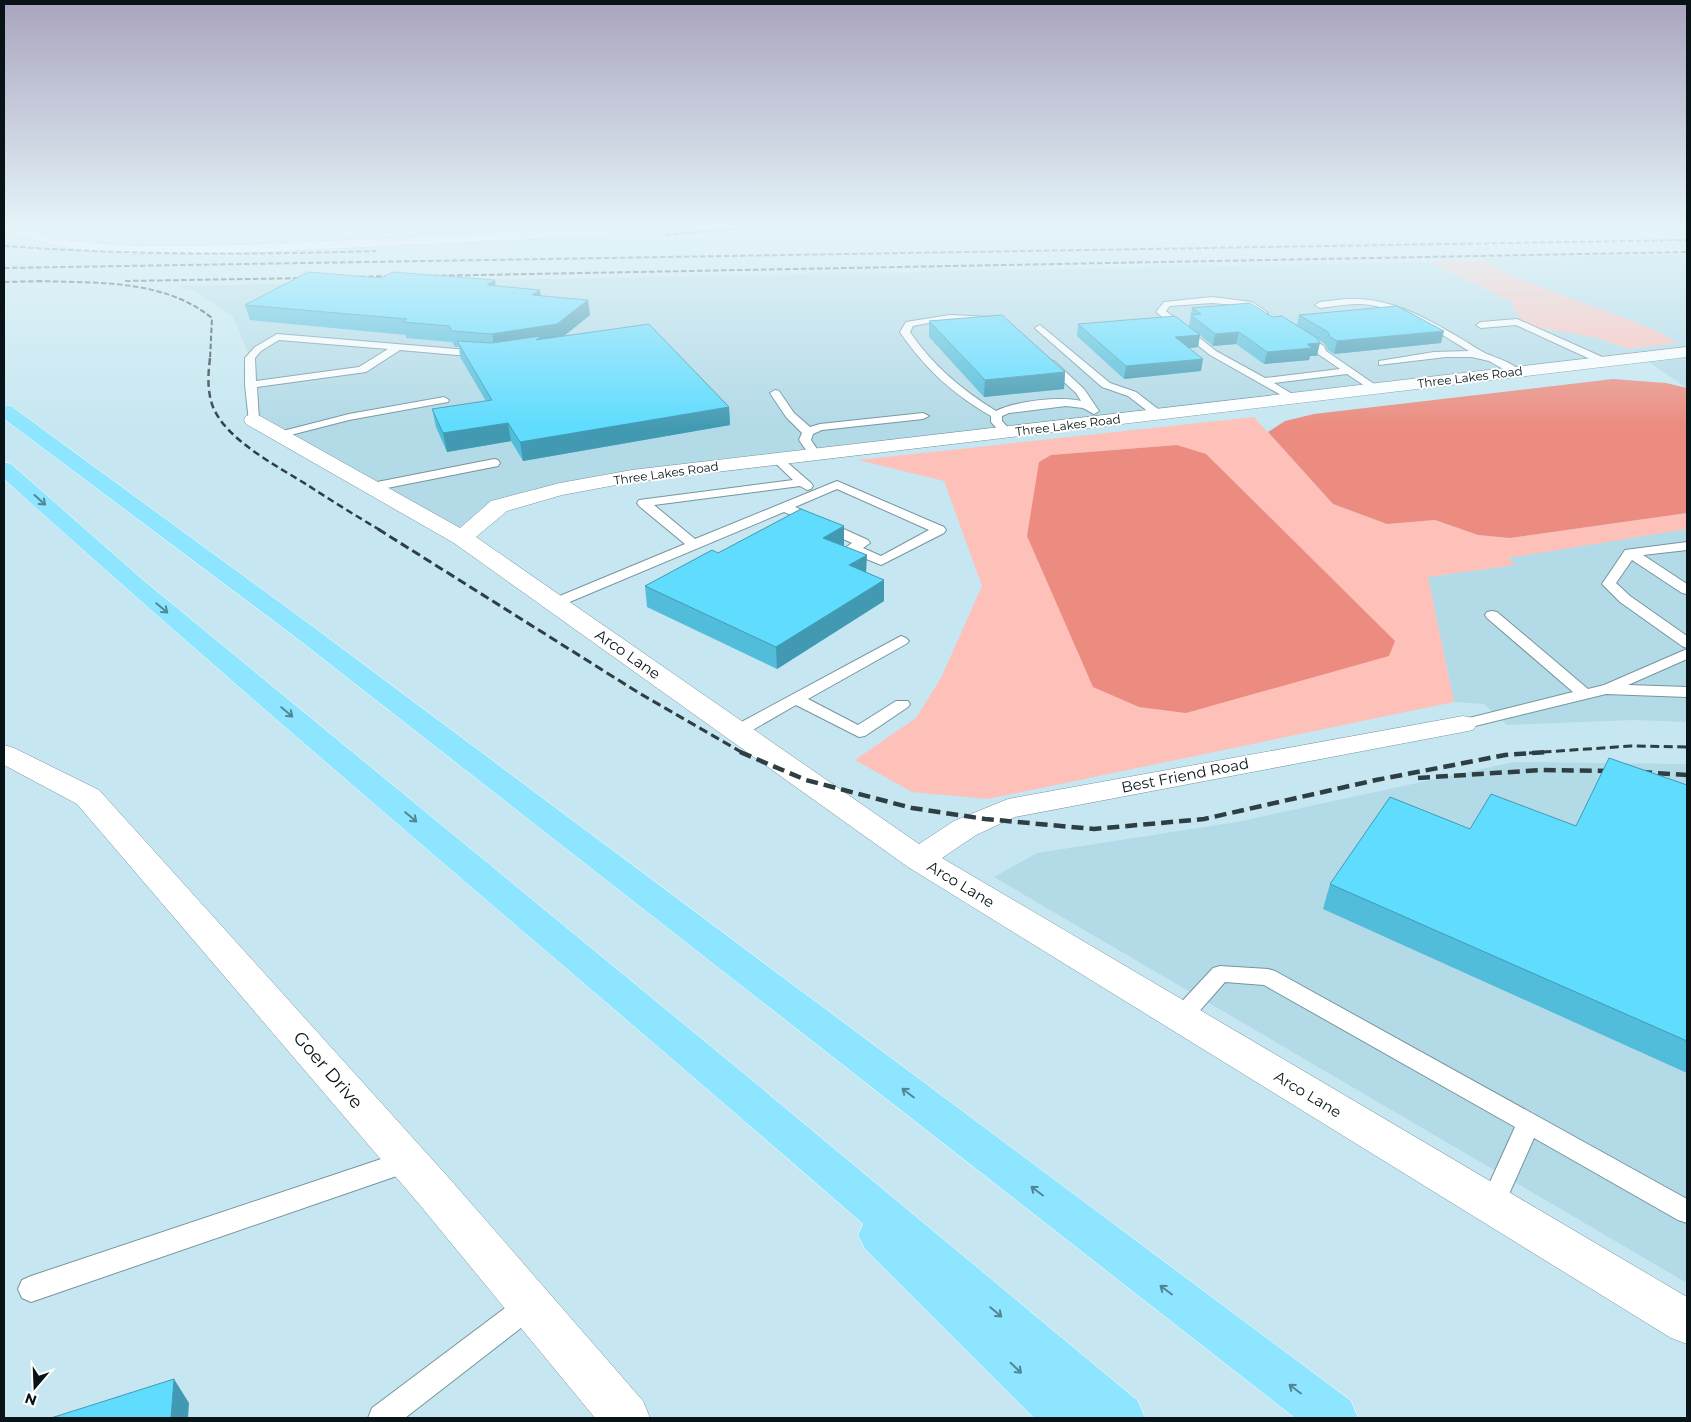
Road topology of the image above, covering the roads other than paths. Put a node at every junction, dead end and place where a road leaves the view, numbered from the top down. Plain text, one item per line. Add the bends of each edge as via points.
1 (1320, 305) dead end
2 (1273, 319) edge
3 (998, 322) edge
4 (1481, 325) dead end
5 (1040, 328) dead end
6 (1289, 328) edge
7 (398, 348) junction
8 (1687, 352) edge
9 (1039, 354) edge
10 (495, 355) edge
11 (1484, 356) junction
12 (1605, 362) junction
13 (1383, 363) dead end
14 (1349, 371) junction
15 (1516, 372) junction
16 (1263, 380) junction
17 (250, 385) junction
18 (1375, 388) junction
19 (775, 393) dead end
20 (1294, 398) junction
21 (444, 400) dead end
22 (4, 410) edge
23 (1096, 414) junction
24 (1158, 414) junction
25 (996, 415) junction
26 (923, 416) dead end
27 (266, 427) junction
28 (808, 432) junction
29 (1006, 432) junction
30 (815, 455) junction
31 (777, 459) junction
32 (494, 463) dead end
33 (4, 468) edge
34 (802, 482) junction
35 (372, 487) junction
36 (816, 494) junction
37 (784, 507) junction
38 (462, 538) junction
39 (694, 545) junction
40 (1687, 546) edge
41 (1630, 553) junction
42 (1687, 590) edge
43 (555, 603) junction
44 (1492, 616) dead end
45 (901, 641) dead end
46 (1687, 643) edge
47 (1687, 654) edge
48 (1606, 689) junction
49 (1687, 692) edge
50 (1584, 693) junction
51 (796, 699) junction
52 (902, 704) dead end
53 (1463, 724) joint
54 (738, 731) junction
55 (4, 754) edge
56 (919, 859) junction
57 (1181, 1017) junction
58 (706, 1064) junction
59 (1529, 1124) junction
60 (408, 1161) junction
61 (1492, 1204) junction
62 (1687, 1212) edge
63 (30, 1289) dead end
64 (530, 1304) junction
65 (1687, 1322) edge
66 (382, 1418) edge
67 (626, 1418) edge
68 (1068, 1418) edge
69 (1121, 1418) edge
70 (1334, 1418) edge

1 - 11 lane via 1350,301 1391,307
2 - 16 lane via 1249,304 1212,300 1167,304 1161,312 1213,353
3 - 25 lane via 966,317 924,320 909,324 905,332 914,348 954,388
4 - 12 lane via 1517,322
5 - 24 lane via 1106,385 1132,394
6 - 14 lane
7 - 10 lane
7 - 17 lane via 362,370
7 - 17 lane via 277,337 250,358
8 - 12 street, Three Lakes Road
9 - 23 lane via 1080,391
11 - 13 lane via 1461,354
11 - 15 lane
12 - 15 street, Three Lakes Road
14 - 16 lane
14 - 18 lane
15 - 18 street, Three Lakes Road
16 - 20 lane
17 - 27 lane
18 - 20 street, Three Lakes Road
19 - 28 lane via 790,415
20 - 24 street, Three Lakes Road
21 - 27 lane via 349,417
70 -> 22 highway via 304,631
23 - 24 street, Three Lakes Road
23 - 25 lane via 1077,403 1060,403 1006,410
23 - 29 street, Three Lakes Road
25 - 29 lane
26 - 28 lane via 820,427
27 - 35 street, Arco Lane
28 - 30 lane via 804,440
29 - 30 street, Three Lakes Road
30 - 31 street, Three Lakes Road
31 - 34 lane
31 - 38 street, Three Lakes Road via 632,476 560,489 499,506
32 - 35 lane
33 -> 58 highway via 143,591
34 - 36 lane
34 - 39 lane via 643,503
35 - 38 street, Arco Lane
36 - 37 lane
36 - 37 lane via 837,485 939,530 880,561 852,548 863,543
37 - 39 lane
38 - 43 street, Arco Lane
39 - 43 lane
40 - 41 lane
41 - 42 lane
41 - 46 lane via 1609,584
43 - 54 street, Arco Lane
44 - 50 lane
45 - 51 lane
47 - 48 lane
48 - 49 lane
48 - 50 lane
50 - 53 lane
51 - 52 lane via 860,732
51 - 54 lane
53 - 56 street, Best Friend Road via 1008,808 966,828
54 - 56 street, Arco Lane
55 - 60 street, Goer Drive via 88,797
56 - 57 street, Arco Lane
57 - 59 lane via 1220,974 1268,977
57 - 61 street, Arco Lane
58 -> 68 highway
58 -> 69 highway
59 - 61 lane
59 - 62 lane
60 - 63 lane
60 - 64 street, Goer Drive
61 - 65 street, Arco Lane
64 - 66 lane
64 - 67 street, Goer Drive

